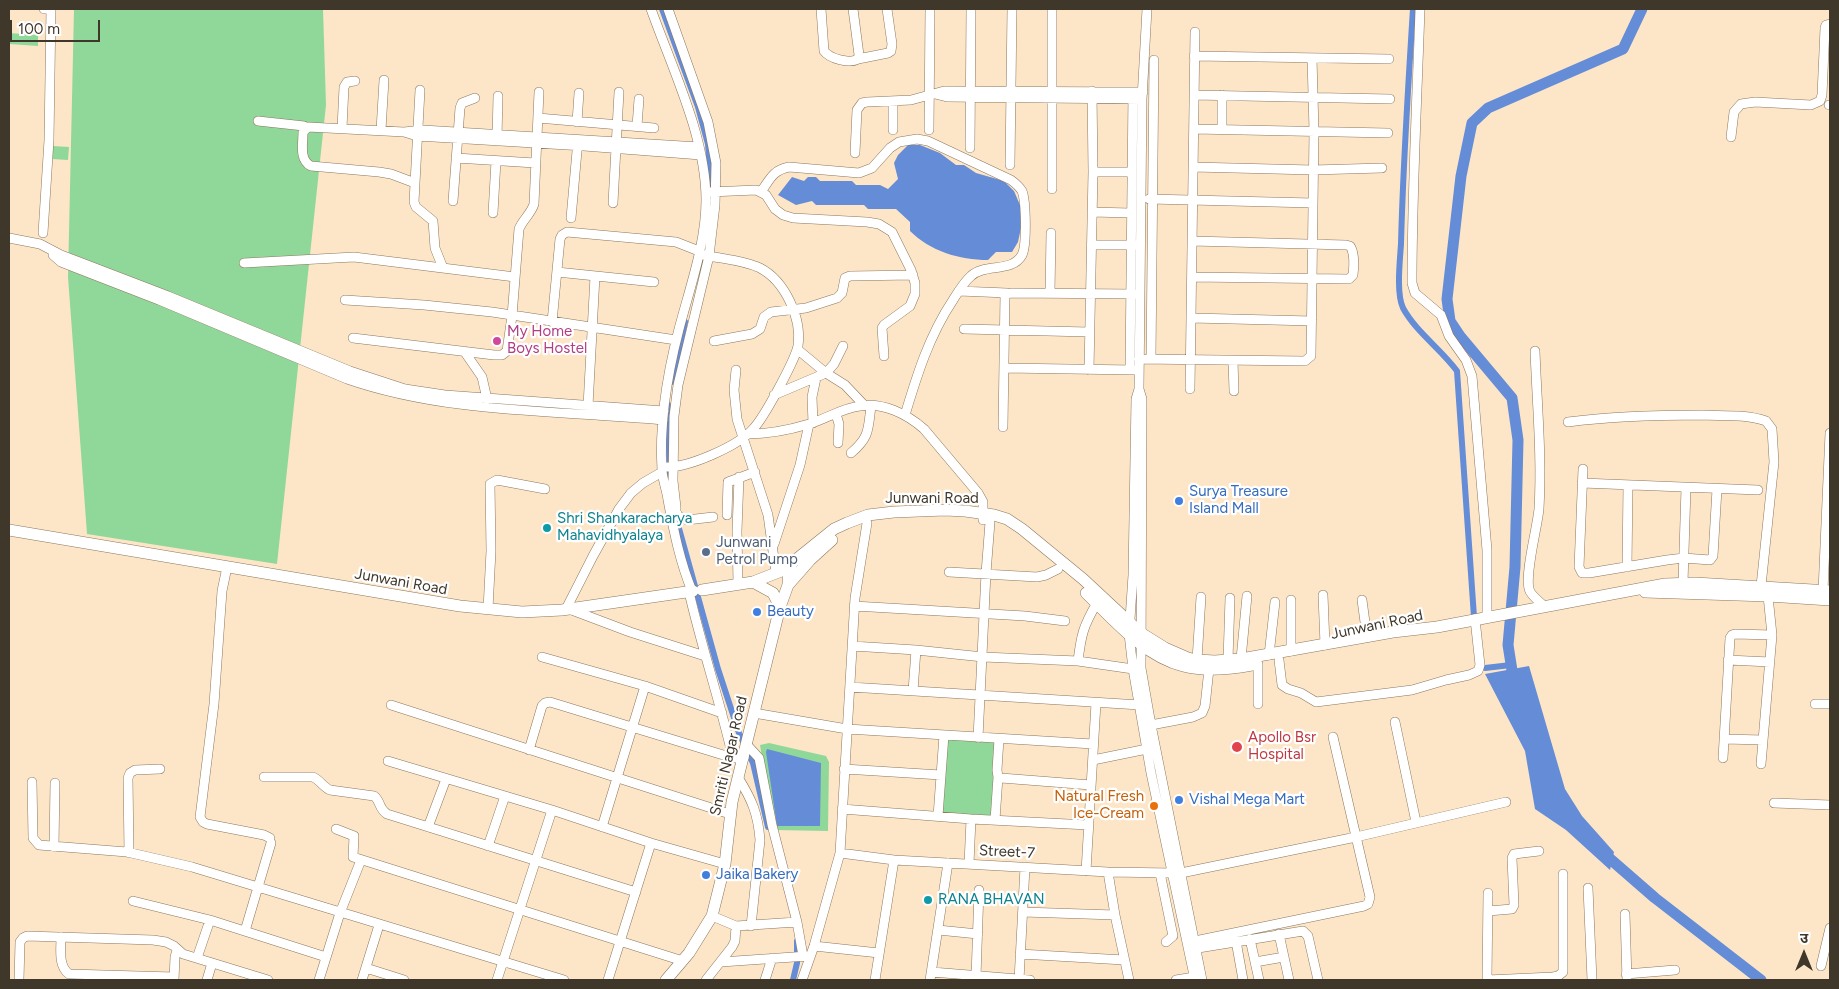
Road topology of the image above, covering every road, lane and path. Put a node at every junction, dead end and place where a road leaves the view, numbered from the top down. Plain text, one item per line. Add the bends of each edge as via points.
1 (44, 9) edge
2 (651, 9) edge
3 (668, 9) edge
4 (821, 9) edge
5 (853, 9) edge
6 (887, 9) edge
7 (930, 9) edge
8 (971, 9) edge
9 (1012, 9) edge
10 (1052, 9) edge
11 (1147, 9) edge
12 (1420, 9) edge
13 (1830, 24) edge
14 (1195, 32) dead end
15 (1194, 56) junction
16 (1827, 56) edge
17 (1312, 58) junction
18 (858, 59) junction
19 (1389, 59) dead end
20 (1154, 60) dead end
21 (384, 80) dead end
22 (355, 81) dead end
23 (420, 90) dead end
24 (539, 92) dead end
25 (619, 92) dead end
26 (578, 93) dead end
27 (971, 94) junction
28 (1012, 94) junction
29 (1052, 94) junction
30 (1194, 94) junction
31 (932, 95) junction
32 (1091, 95) junction
33 (1138, 95) junction
34 (1222, 95) junction
35 (498, 96) dead end
36 (1312, 97) junction
37 (475, 98) dead end
38 (639, 99) dead end
39 (1390, 99) dead end
40 (893, 101) junction
41 (538, 118) junction
42 (258, 121) dead end
43 (577, 122) junction
44 (618, 125) junction
45 (637, 126) junction
46 (342, 128) junction
47 (654, 128) dead end
48 (306, 129) junction
49 (1194, 129) junction
50 (1222, 129) junction
51 (381, 130) junction
52 (893, 130) dead end
53 (929, 130) dead end
54 (1314, 131) junction
55 (417, 133) junction
56 (1388, 133) dead end
57 (458, 135) junction
58 (1731, 137) dead end
59 (497, 138) junction
60 (536, 140) junction
61 (577, 143) junction
62 (616, 146) junction
63 (970, 148) dead end
64 (700, 151) junction
65 (855, 153) dead end
66 (456, 158) junction
67 (496, 161) junction
68 (535, 163) junction
69 (1010, 164) dead end
70 (1193, 167) junction
71 (1382, 168) dead end
72 (1313, 170) junction
73 (1093, 172) junction
74 (1131, 172) junction
75 (415, 183) junction
76 (1052, 189) dead end
77 (711, 192) junction
78 (762, 192) junction
79 (1141, 199) junction
80 (1153, 199) junction
81 (1193, 200) junction
82 (453, 201) dead end
83 (612, 203) dead end
84 (1313, 203) junction
85 (1092, 212) junction
86 (493, 213) dead end
87 (1130, 213) junction
88 (571, 218) dead end
89 (1051, 232) dead end
90 (43, 233) dead end
91 (9, 238) edge
92 (1192, 242) junction
93 (40, 244) junction
94 (1313, 244) junction
95 (1091, 245) junction
96 (1130, 245) junction
97 (1140, 245) junction
98 (702, 254) junction
99 (244, 262) dead end
100 (443, 268) junction
101 (556, 272) junction
102 (912, 275) junction
103 (595, 276) junction
104 (515, 277) junction
105 (1192, 277) junction
106 (1313, 278) junction
107 (654, 282) dead end
108 (958, 291) junction
109 (1007, 293) junction
110 (1050, 293) junction
111 (1089, 294) junction
112 (1130, 294) junction
113 (1140, 294) junction
114 (346, 300) dead end
115 (793, 310) junction
116 (512, 316) junction
117 (1192, 318) junction
118 (1312, 321) junction
119 (552, 322) junction
120 (593, 328) junction
121 (964, 329) dead end
122 (1004, 330) junction
123 (1089, 332) junction
124 (353, 338) dead end
125 (676, 340) junction
126 (714, 341) dead end
127 (843, 346) dead end
128 (797, 349) junction
129 (464, 351) junction
130 (1535, 351) dead end
131 (884, 356) dead end
132 (1139, 359) junction
133 (1152, 359) junction
134 (1190, 360) junction
135 (1233, 361) junction
136 (1005, 368) junction
137 (736, 370) dead end
138 (1089, 370) junction
139 (1134, 370) junction
140 (826, 373) junction
141 (816, 378) junction
142 (1190, 390) dead end
143 (1234, 392) dead end
144 (774, 395) junction
145 (487, 399) junction
146 (588, 406) junction
147 (868, 406) junction
148 (836, 414) junction
149 (664, 415) junction
150 (905, 415) junction
151 (1568, 422) dead end
152 (811, 423) junction
153 (1003, 427) dead end
154 (1830, 433) edge
155 (746, 436) junction
156 (838, 443) dead end
157 (851, 453) dead end
158 (667, 468) junction
159 (1583, 469) dead end
160 (755, 472) junction
161 (739, 477) junction
162 (1582, 483) junction
163 (1628, 485) junction
164 (1686, 488) junction
165 (545, 489) dead end
166 (1717, 489) junction
167 (1758, 490) dead end
168 (674, 514) junction
169 (930, 514) junction
170 (727, 516) dead end
171 (713, 517) dead end
172 (986, 518) junction
173 (867, 523) junction
174 (9, 530) edge
175 (773, 546) junction
176 (1684, 558) junction
177 (227, 567) junction
178 (1626, 567) junction
179 (789, 568) junction
180 (1058, 569) junction
181 (949, 572) dead end
182 (776, 573) junction
183 (986, 573) junction
184 (1137, 575) junction
185 (753, 582) junction
186 (1683, 583) junction
187 (738, 584) junction
188 (788, 585) junction
189 (1631, 590) junction
190 (694, 591) junction
191 (1765, 591) junction
192 (1826, 591) edge
193 (1323, 595) dead end
194 (1247, 596) dead end
195 (1201, 597) dead end
196 (1230, 598) dead end
197 (1291, 600) dead end
198 (1362, 600) dead end
199 (1830, 600) edge
200 (1276, 602) dead end
201 (1097, 603) junction
202 (854, 606) junction
203 (780, 607) junction
204 (1540, 607) junction
205 (488, 609) junction
206 (567, 609) junction
207 (984, 613) junction
208 (1492, 616) junction
209 (1475, 619) junction
210 (1065, 621) dead end
211 (1437, 627) junction
212 (1135, 633) junction
213 (1772, 636) junction
214 (1367, 637) junction
215 (1325, 644) junction
216 (852, 646) junction
217 (916, 650) junction
218 (1291, 651) junction
219 (705, 656) junction
220 (542, 657) dead end
221 (983, 657) junction
222 (1274, 657) junction
223 (1241, 659) junction
224 (1197, 660) junction
225 (1228, 660) junction
226 (1728, 660) junction
227 (1078, 662) junction
228 (1770, 662) junction
229 (1258, 664) junction
230 (1133, 669) junction
231 (1209, 669) junction
232 (645, 686) junction
233 (850, 687) junction
234 (913, 691) junction
235 (980, 696) junction
236 (1096, 703) junction
237 (391, 704) dead end
238 (1258, 704) dead end
239 (1814, 704) dead end
240 (1830, 704) edge
241 (1140, 705) junction
242 (754, 713) junction
243 (722, 714) junction
244 (1395, 722) dead end
245 (1150, 725) junction
246 (633, 726) junction
247 (847, 729) junction
248 (944, 735) junction
249 (1333, 737) dead end
250 (978, 738) junction
251 (999, 739) junction
252 (1724, 739) junction
253 (1763, 740) junction
254 (1093, 744) junction
255 (747, 745) junction
256 (1147, 749) junction
257 (530, 750) junction
258 (738, 758) junction
259 (1722, 758) dead end
260 (1093, 760) junction
261 (388, 761) dead end
262 (1761, 764) dead end
263 (160, 769) dead end
264 (844, 769) junction
265 (941, 774) junction
266 (264, 777) dead end
267 (998, 777) junction
268 (446, 778) junction
269 (617, 778) junction
270 (739, 778) junction
271 (32, 782) dead end
272 (55, 783) dead end
273 (1091, 785) junction
274 (505, 796) junction
275 (1506, 802) dead end
276 (1774, 803) dead end
277 (1830, 805) edge
278 (842, 809) junction
279 (552, 810) junction
280 (730, 814) junction
281 (938, 816) junction
282 (971, 819) junction
283 (995, 820) junction
284 (1416, 822) junction
285 (1088, 825) junction
286 (428, 827) junction
287 (602, 827) junction
288 (336, 829) dead end
289 (1356, 836) junction
290 (651, 843) junction
291 (488, 846) junction
292 (54, 847) junction
293 (1539, 851) dead end
294 (129, 852) junction
295 (840, 854) junction
296 (361, 860) junction
297 (536, 860) junction
298 (894, 860) junction
299 (948, 863) junction
300 (725, 864) junction
301 (969, 864) junction
302 (1025, 867) junction
303 (1086, 871) junction
304 (1108, 872) junction
305 (1160, 873) junction
306 (1177, 873) junction
307 (1562, 874) dead end
308 (258, 888) junction
309 (1588, 888) dead end
310 (979, 890) dead end
311 (636, 892) junction
312 (1488, 894) dead end
313 (133, 901) dead end
314 (520, 911) junction
315 (1488, 911) junction
316 (1023, 912) junction
317 (340, 913) junction
318 (1625, 914) dead end
319 (1115, 915) junction
320 (712, 916) junction
321 (210, 920) junction
322 (797, 922) junction
323 (378, 925) junction
324 (736, 926) junction
325 (751, 926) junction
326 (1830, 928) edge
327 (938, 930) junction
328 (245, 931) junction
329 (978, 934) junction
330 (1279, 934) junction
331 (61, 937) junction
332 (1250, 939) junction
333 (1236, 941) junction
334 (620, 942) junction
335 (1166, 942) dead end
336 (1193, 946) junction
337 (178, 950) junction
338 (809, 953) junction
339 (879, 954) junction
340 (1020, 954) junction
341 (326, 957) junction
342 (1284, 957) junction
343 (197, 958) junction
344 (772, 958) junction
345 (1124, 960) junction
346 (683, 961) junction
347 (503, 962) junction
348 (721, 962) junction
349 (1255, 962) junction
350 (212, 963) junction
351 (1821, 966) dead end
352 (366, 968) junction
353 (1675, 970) dead end
354 (931, 976) edge
355 (976, 977) junction
356 (1626, 977) edge
357 (174, 978) edge
358 (249, 978) edge
359 (1197, 979) edge
360 (19, 980) edge
361 (207, 980) edge
362 (268, 980) edge
363 (319, 980) edge
364 (362, 980) edge
365 (404, 980) edge
366 (497, 980) edge
367 (564, 980) edge
368 (608, 980) edge
369 (666, 980) edge
370 (706, 980) edge
371 (765, 980) edge
372 (802, 980) edge
373 (875, 980) edge
374 (1019, 980) edge
375 (1030, 980) edge
376 (1129, 980) edge
377 (1176, 980) edge
378 (1243, 980) edge
379 (1259, 980) edge
380 (1289, 980) edge
381 (1318, 980) edge
382 (1486, 980) edge
383 (1592, 980) edge

1 - 90 street via 51,9 49,140
2 - 64 street
3 - 77 street via 708,122 716,163
4 - 18 street via 824,51 831,57
5 - 18 street
6 - 18 street via 891,51
7 - 31 street
8 - 27 street
9 - 28 street
10 - 29 street
11 - 33 street
12 - 208 street via 1412,283 1415,293 1441,315 1472,376
13 - 16 street via 1825,26
14 - 15 street
15 - 17 street
15 - 30 street
16 - 58 street via 1820,101 1812,104 1741,104 1734,112
17 - 19 street
17 - 36 street
20 - 80 street
21 - 51 street
22 - 46 street via 345,83
23 - 55 street
24 - 41 street
25 - 44 street
26 - 43 street
27 - 28 street
27 - 31 street via 944,91
27 - 63 street
28 - 29 street
28 - 69 street
29 - 32 street
29 - 76 street
30 - 34 street
30 - 49 street
31 - 40 street
31 - 53 street
32 - 33 street
32 - 73 street
33 - 74 street
33 - 79 street
34 - 36 street
34 - 50 street
35 - 59 street
36 - 39 street
36 - 54 street
37 - 57 street via 462,103
38 - 45 street
40 - 52 street
40 - 65 street via 867,102 859,106
41 - 43 street
41 - 60 street
42 - 48 street via 298,124
43 - 44 street
44 - 45 street
44 - 62 street
45 - 47 street
46 - 48 street
46 - 51 street
48 - 75 street via 303,132 303,159 306,164 318,168 391,174
49 - 50 street
49 - 70 street
50 - 54 street
51 - 55 street
54 - 56 street
54 - 72 street
55 - 57 street
55 - 75 street
57 - 59 street
57 - 66 street
59 - 60 street
60 - 61 street
60 - 68 street
61 - 62 street
61 - 88 street
62 - 64 street
62 - 83 street
64 - 77 street
66 - 67 street
66 - 82 street
67 - 68 street
67 - 86 street
68 - 104 street via 534,204 519,228
70 - 72 street
70 - 81 street
71 - 72 street
72 - 84 street
73 - 74 street
73 - 85 street
74 - 87 street
75 - 100 street via 414,202 433,221 435,248
77 - 78 street
77 - 98 street via 704,222
78 - 102 street via 775,209 793,218 885,226 892,232
78 - 108 street via 774,173 789,167 866,172 890,148 909,139 928,141 1011,180 1019,186 1024,200 1025,244 1022,256 1008,265 976,272
79 - 80 street
79 - 97 street
80 - 81 street
80 - 133 street
81 - 84 street
81 - 92 street
84 - 94 street
85 - 87 street
85 - 95 street
87 - 96 street
89 - 110 street
91 - 93 street
92 - 94 street
92 - 105 street
93 - 145 street via 350,371 412,390
93 - 149 street via 61,262 373,388 444,402
94 - 106 street
94 - 106 street via 1350,246 1354,271 1349,279
95 - 96 street
95 - 111 street
96 - 97 street
96 - 112 street
97 - 113 street
98 - 101 street via 676,242 567,232 560,239
98 - 115 street via 761,268 782,286
98 - 125 street
98 - 158 street via 678,385
99 - 100 street via 354,256
100 - 104 street
101 - 103 street
101 - 119 street
102 - 115 street via 850,276 845,278 842,293 837,298
102 - 131 street via 913,302 882,328
103 - 107 street
103 - 120 street
104 - 116 street
105 - 106 street
105 - 117 street
106 - 118 street
108 - 109 street
108 - 150 street via 930,339
109 - 110 street
109 - 122 street via 1004,298
110 - 111 street
111 - 112 street
111 - 123 street
112 - 113 street
112 - 139 street
113 - 132 street
114 - 116 street via 424,305
115 - 126 street via 767,314 760,329 752,334
115 - 128 street via 798,331
116 - 119 street
116 - 129 street via 507,351 502,355
117 - 118 street
117 - 134 street
118 - 135 street via 1312,352 1308,360
119 - 120 street
120 - 125 street
120 - 146 street
121 - 122 street
122 - 123 street
122 - 136 street
123 - 138 street
124 - 129 street
125 - 149 street
127 - 140 street
128 - 140 street
128 - 144 street
129 - 145 street via 482,376
130 - 204 street via 1540,481 1529,584
132 - 133 street
132 - 139 street
133 - 134 street
134 - 135 street
134 - 142 street
135 - 143 street
136 - 138 street
136 - 153 street
137 - 155 street via 736,419
138 - 139 street
139 - 184 street via 1142,399
140 - 141 street
140 - 147 street
141 - 144 street
141 - 152 street
144 - 155 street via 754,429
145 - 146 street
146 - 149 street
147 - 148 street
147 - 150 street
147 - 157 street via 866,436
148 - 152 street
148 - 156 street
149 - 158 street
150 - 172 street via 924,429 978,493
151 - 191 street via 1648,415 1740,416 1766,421 1772,429 1774,462
152 - 155 street
152 - 175 street
154 - 192 street
155 - 158 street via 698,461
155 - 160 street
158 - 168 street
158 - 206 street via 631,493 619,509
159 - 162 street
160 - 161 street
160 - 175 street
161 - 170 street via 728,482
161 - 187 street
162 - 163 street
162 - 178 street via 1579,571 1589,574
163 - 164 street
163 - 178 street
164 - 166 street
164 - 176 street
165 - 205 street via 497,480 490,484
166 - 167 street
166 - 176 street via 1712,559
168 - 171 street via 687,520
168 - 190 street via 682,566
169 - 172 main road, Junwani Road via 965,511
169 - 173 main road, Junwani Road
169 - 179 main road, Junwani Road via 885,513 847,523 834,529
172 - 180 main road, Junwani Road via 1018,536
172 - 183 street
172 - 212 main road, Junwani Road via 1007,519 1022,529 1083,579
173 - 188 main road, Junwani Road via 846,530 825,546
173 - 202 street
174 - 177 main road, Junwani Road
175 - 182 street
176 - 178 street
176 - 186 street
177 - 205 main road, Junwani Road
177 - 308 street via 200,817 206,824 264,835 270,841
179 - 182 main road, Junwani Road
179 - 188 main road
180 - 183 street via 1037,577
180 - 201 main road, Junwani Road
181 - 183 street
182 - 185 main road, Junwani Road
183 - 207 street
184 - 212 street
184 - 212 street
185 - 187 main road, Junwani Road
185 - 203 main road via 773,593
186 - 189 main road
186 - 191 main road
187 - 190 main road, Junwani Road
188 - 203 main road, Smriti Nagar Road
189 - 191 main road via 1753,595
189 - 204 main road
190 - 206 main road, Junwani Road
190 - 219 street
191 - 192 main road
191 - 199 main road
191 - 213 street
193 - 215 street
194 - 223 street
195 - 224 street
196 - 225 street
197 - 218 street
198 - 214 street
200 - 222 street
201 - 212 main road, Junwani Road
201 - 227 street via 1084,624
202 - 207 street
202 - 216 street
203 - 242 main road, Smriti Nagar Road
204 - 208 main road
205 - 206 main road, Junwani Road via 522,612
206 - 219 street
207 - 210 street
207 - 221 street
208 - 209 main road
209 - 211 main road
209 - 222 street via 1478,671 1421,689 1316,702 1282,685
211 - 214 main road, Junwani Road
211 - 222 main road, Junwani Road via 1422,634
212 - 224 main road, Junwani Road
212 - 230 street
212 - 231 main road, Junwani Road via 1174,663
212 - 245 street
213 - 226 street via 1732,635
213 - 228 street
214 - 215 main road, Junwani Road
215 - 218 main road, Junwani Road
216 - 217 street
216 - 233 street
217 - 221 street
217 - 234 street
218 - 222 main road, Junwani Road
219 - 243 street
220 - 232 street
221 - 227 street
221 - 235 street
222 - 223 main road, Junwani Road
222 - 229 main road, Junwani Road
223 - 225 main road, Junwani Road
224 - 225 main road, Junwani Road
226 - 228 street
226 - 252 street
227 - 230 street
228 - 253 street
229 - 231 main road, Junwani Road
229 - 238 street
230 - 241 street
231 - 245 street via 1202,713
232 - 243 street
232 - 246 street
233 - 234 street
233 - 247 street
234 - 235 street
235 - 236 street
235 - 250 street
236 - 241 street
236 - 254 street
237 - 257 street
239 - 240 street
241 - 256 street
242 - 247 street
242 - 255 main road, Smriti Nagar Road
243 - 258 street
244 - 284 street
245 - 306 street
246 - 257 street via 555,703 545,703
246 - 258 street
246 - 269 street
247 - 248 street
247 - 264 street
248 - 250 street
248 - 265 street
249 - 289 street
250 - 251 street
251 - 254 street
251 - 267 street
252 - 253 street
252 - 259 street
253 - 262 street
254 - 260 street
255 - 258 main road, Smriti Nagar Road
255 - 322 street via 759,758
256 - 260 street
256 - 306 street
257 - 269 street
258 - 270 main road, Smriti Nagar Road
260 - 273 street
261 - 268 street
263 - 294 street via 135,770 128,778
264 - 265 street
264 - 278 street
265 - 281 street
266 - 286 street via 313,777 330,790 374,796 387,814
267 - 273 street
267 - 283 street
268 - 274 street
268 - 286 street
269 - 280 street
269 - 287 street
270 - 280 main road, Smriti Nagar Road
270 - 325 street via 753,801 759,827
271 - 292 street via 33,838 39,845
272 - 292 street
273 - 285 street
274 - 279 street
274 - 291 street
275 - 284 street, Street-7
276 - 277 street
278 - 281 street
278 - 295 street
279 - 287 street
279 - 297 street
280 - 300 main road, Smriti Nagar Road
281 - 282 street
282 - 283 street
282 - 301 street
283 - 285 street
284 - 289 street, Street-7
285 - 303 street
286 - 291 street
287 - 290 street
288 - 296 street via 354,836 352,856
289 - 306 street, Street-7
289 - 336 street via 1370,897 1368,904
290 - 300 street
290 - 311 street
291 - 297 street
292 - 294 street
293 - 315 street via 1514,854 1512,909
294 - 308 street
295 - 298 street, Street-7
295 - 338 street
296 - 314 street
296 - 317 street
297 - 311 street
297 - 314 street
298 - 299 street, Street-7
298 - 339 street
299 - 301 street, Street-7
299 - 327 street
300 - 320 main road, Smriti Nagar Road
301 - 302 street, Street-7
302 - 303 street, Street-7
302 - 316 street
303 - 304 street, Street-7
304 - 305 street, Street-7
304 - 319 street
305 - 306 street, Street-7
305 - 335 street via 1173,936
306 - 336 street
307 - 382 street via 1562,972 1553,977
308 - 317 street
308 - 328 street
309 - 383 street
310 - 329 street
311 - 334 street
312 - 315 street
313 - 321 street
314 - 334 street
314 - 347 street
315 - 382 street
316 - 319 street
316 - 340 street
317 - 323 street
317 - 341 street
318 - 356 street
319 - 345 street
320 - 324 street
320 - 346 main road, Smriti Nagar Road
321 - 328 street
321 - 343 street
322 - 325 street
322 - 338 street
323 - 347 street
323 - 352 street
324 - 325 street
324 - 348 street via 735,942
326 - 351 street
327 - 329 street
327 - 354 street
328 - 341 street
329 - 355 street
330 - 332 street
330 - 342 street
330 - 381 street via 1299,930 1306,933
331 - 337 street via 153,940 166,942
331 - 357 street via 61,964 69,974
331 - 360 street via 23,938 20,942
332 - 333 street
332 - 349 street
333 - 336 street
333 - 378 street
334 - 346 street
334 - 368 street
336 - 359 street
337 - 343 street
337 - 357 street
338 - 339 street
338 - 344 street
338 - 372 street
339 - 373 street
340 - 345 street
340 - 374 street
341 - 363 street
342 - 349 street
342 - 380 street
343 - 350 street
344 - 348 street
344 - 371 street
345 - 376 street
346 - 369 main road, Smriti Nagar Road
347 - 366 street
347 - 367 street
348 - 370 street
349 - 379 street
350 - 358 street
350 - 361 street
352 - 364 street
352 - 365 street
353 - 356 street
354 - 355 street
355 - 374 street
358 - 362 street
359 - 377 street
374 - 375 street

